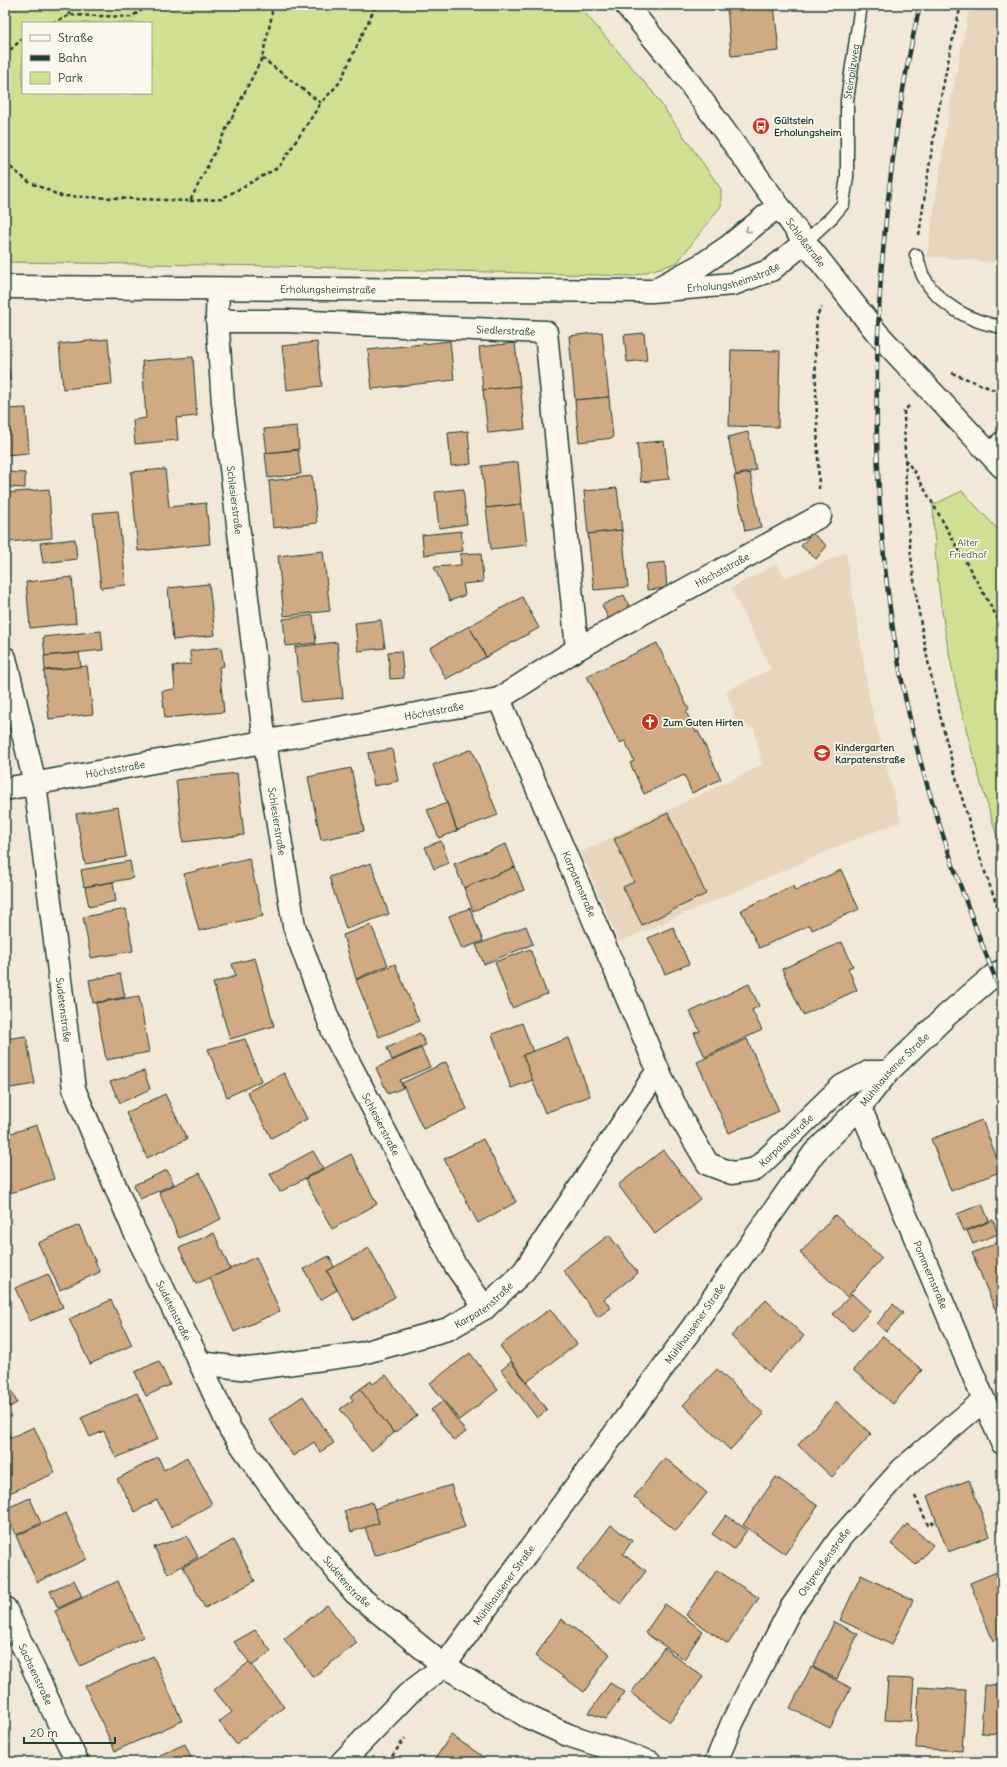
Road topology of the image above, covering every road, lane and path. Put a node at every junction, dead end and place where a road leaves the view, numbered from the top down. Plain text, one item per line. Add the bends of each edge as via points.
1 (68, 5) edge
2 (150, 5) edge
3 (271, 5) edge
4 (376, 5) edge
5 (626, 5) edge
6 (861, 5) edge
7 (961, 5) edge
8 (70, 15) junction
9 (54, 22) edge
10 (22, 39) edge
11 (5, 55) edge
12 (262, 58) junction
13 (321, 103) junction
14 (5, 163) edge
15 (190, 201) junction
16 (778, 206) junction
17 (805, 242) junction
18 (916, 255) joint
19 (5, 286) edge
20 (840, 286) junction
21 (218, 289) junction
22 (652, 291) junction
23 (218, 321) junction
24 (1002, 327) edge
25 (927, 387) junction
26 (1002, 393) edge
27 (999, 456) edge
28 (905, 459) junction
29 (820, 516) joint
30 (1002, 626) edge
31 (577, 649) junction
32 (5, 658) edge
33 (499, 699) junction
34 (265, 743) junction
35 (35, 784) junction
36 (5, 789) edge
37 (1002, 906) edge
38 (999, 908) junction
39 (1002, 917) edge
40 (1002, 971) edge
41 (658, 1070) junction
42 (888, 1072) junction
43 (860, 1107) junction
44 (485, 1308) junction
45 (200, 1363) junction
46 (984, 1400) junction
47 (1002, 1443) edge
48 (902, 1469) junction
49 (936, 1521) dead end
50 (8, 1622) edge
51 (444, 1666) junction
52 (77, 1762) edge
53 (342, 1762) edge
54 (650, 1762) edge
55 (716, 1762) edge

1 - 8 path
2 - 8 path via 130,17
3 - 12 path via 272,15
4 - 13 path via 340,82
5 - 16 street, Schloßstraße via 683,74
6 - 17 lane, Steinpilzweg via 847,100 847,177 843,204
7 - 18 path via 931,148
8 - 9 path
10 - 11 path
12 - 13 path
12 - 15 path
13 - 15 path via 279,167 221,199
14 - 15 path via 29,182 61,196
16 - 17 street, Schloßstraße
16 -> 22 street, Erholungsheimstraße via 729,246
17 - 20 street, Schloßstraße
17 - 22 street, Erholungsheimstraße via 771,270 733,284
18 - 24 lane via 923,276 936,295 955,310 984,324
19 - 21 street, Erholungsheimstraße
20 - 25 street, Schloßstraße
20 - 29 path via 817,314 815,353
21 - 22 street, Erholungsheimstraße
21 - 23 street, Schlesierstraße
23 - 31 street, Siedlerstraße via 287,321 546,332
23 - 34 street, Schlesierstraße via 223,403
25 - 26 path via 945,370
25 - 27 street, Schloßstraße
25 - 28 path via 904,410
28 - 30 path
28 - 38 path via 911,555 926,657 970,825
29 - 31 street, Höchststraße
31 - 33 street, Höchststraße
32 - 35 street, Sudetenstraße
33 - 34 street, Höchststraße
33 - 41 street, Karpatenstraße
34 - 35 street, Höchststraße
34 - 44 street, Schlesierstraße via 294,926 333,1032 455,1265
35 - 36 street, Höchststraße
35 - 45 street, Sudetenstraße via 74,1089 133,1228
37 - 38 path
38 - 39 path
40 - 42 street, Mühlhausener Straße via 947,1015
41 - 42 street, Karpatenstraße via 682,1120 708,1164 732,1173 756,1169 842,1086 869,1072
41 - 44 street, Karpatenstraße via 524,1271
42 - 43 street, Mühlhausener Straße
43 - 46 street, Pommernstraße
43 - 51 street, Mühlhausener Straße via 814,1153 692,1328
44 - 45 street, Karpatenstraße via 448,1329 359,1354 249,1369
45 - 51 street, Sudetenstraße via 230,1429 289,1513 355,1593
46 - 47 street, Pommernstraße
46 - 48 street, Ostpreußenstraße
48 - 49 path via 928,1525
48 - 55 street, Ostpreußenstraße via 841,1537 791,1608 733,1721
50 - 52 street, Sachsenstraße
51 - 53 street, Mühlhausener Straße via 408,1694
51 - 54 street, Sudetenstraße via 534,1720 568,1735

